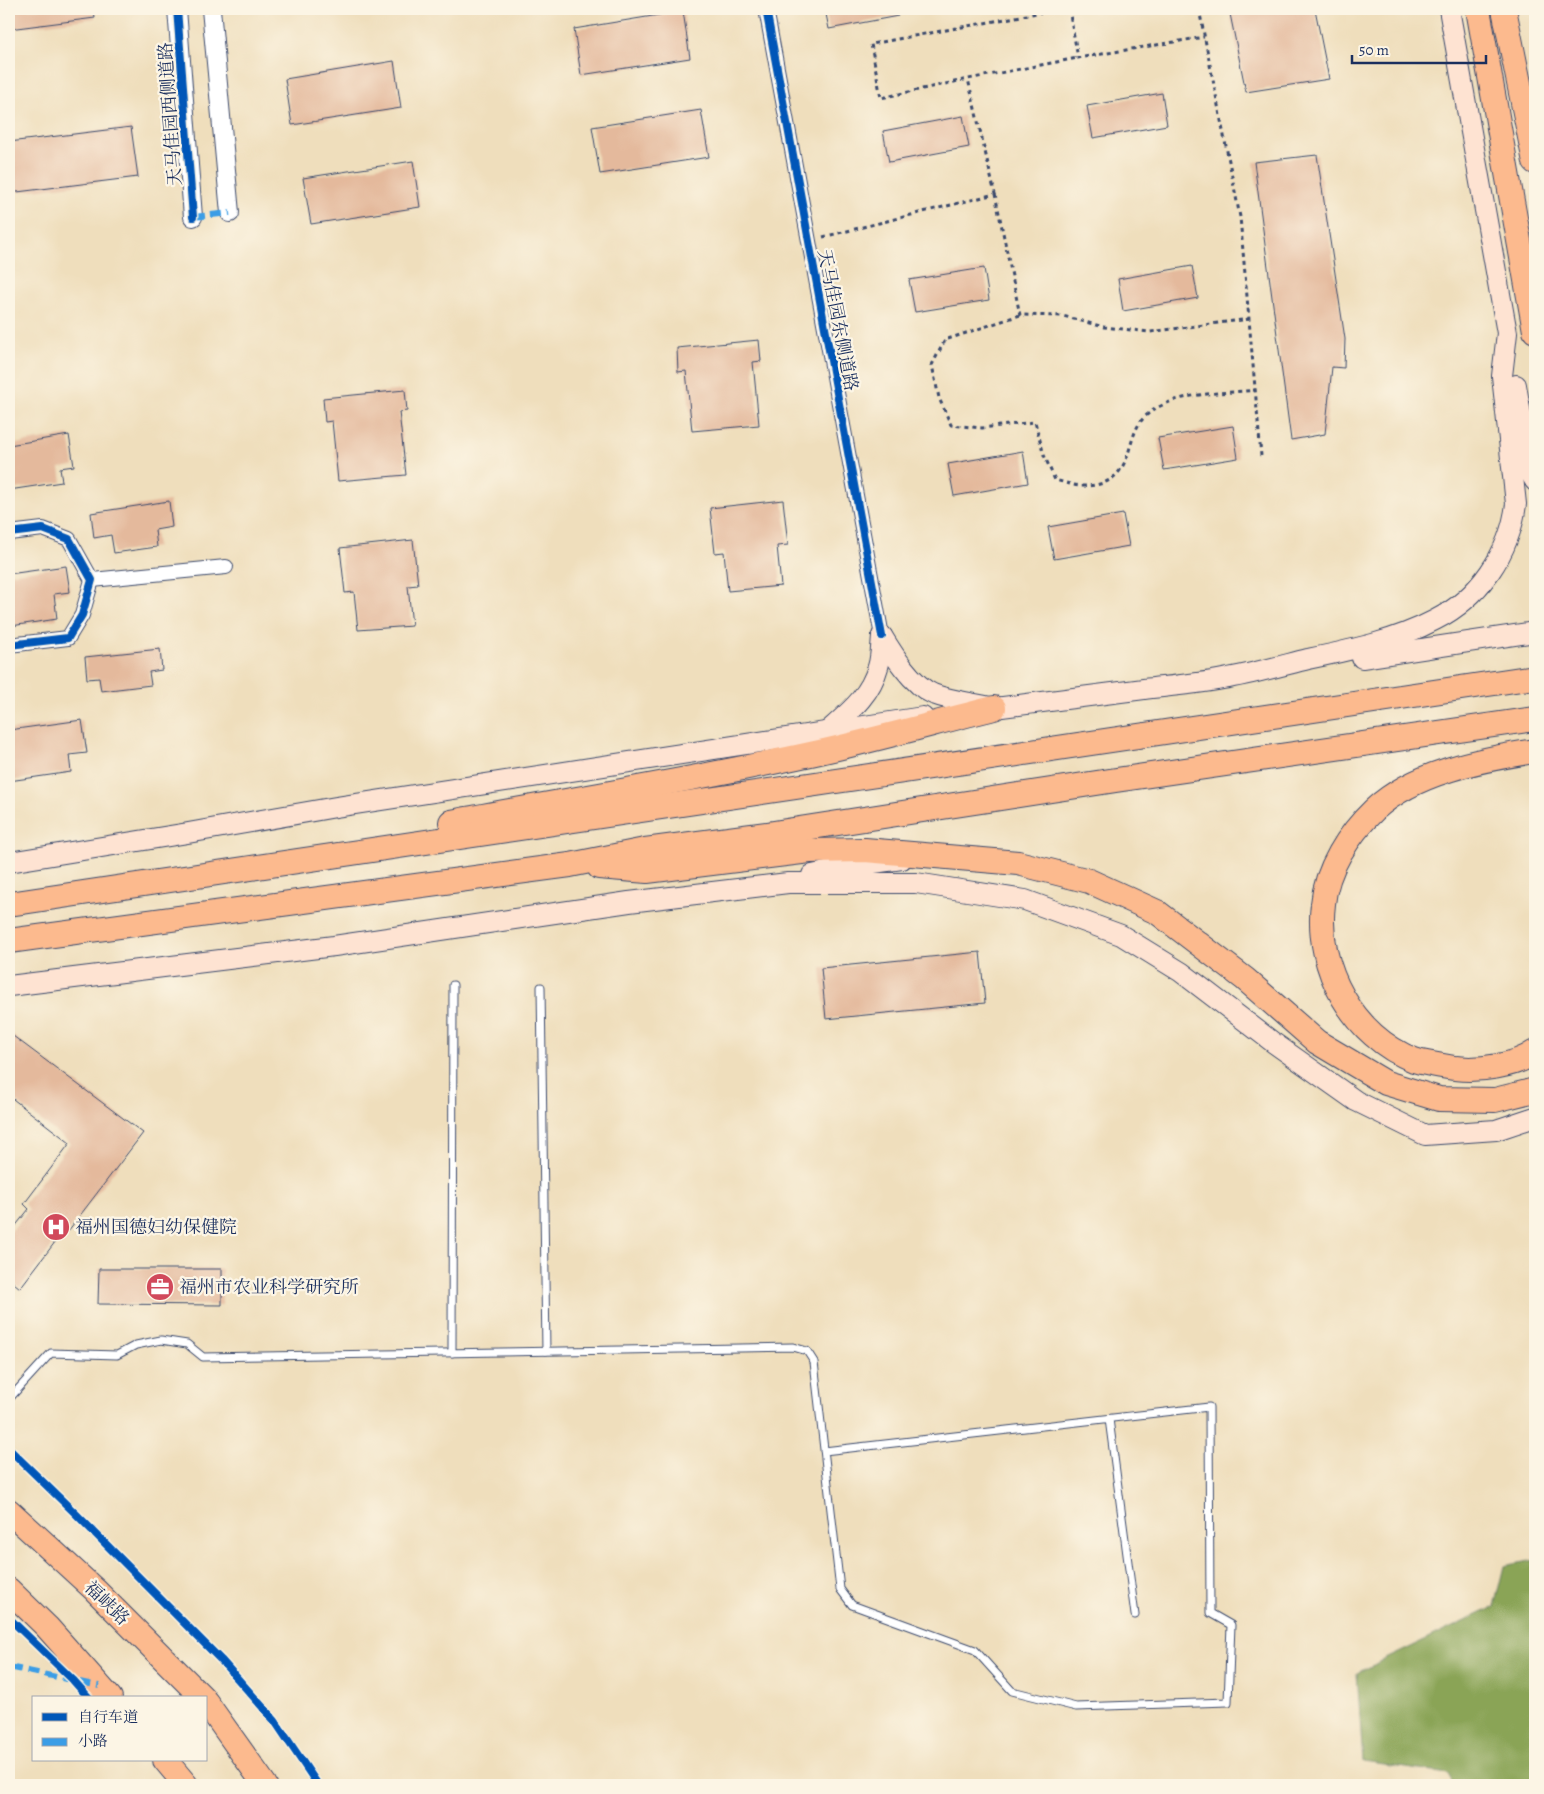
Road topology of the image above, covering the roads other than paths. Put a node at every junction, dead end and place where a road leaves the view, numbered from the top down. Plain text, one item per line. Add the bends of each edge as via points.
1 (177, 9) edge
2 (211, 9) edge
3 (766, 9) edge
4 (1449, 9) edge
5 (1478, 9) edge
6 (1504, 9) edge
7 (1535, 162) edge
8 (230, 213) dead end
9 (193, 217) dead end
10 (1535, 331) edge
11 (1507, 334) junction
12 (1535, 481) edge
13 (9, 533) edge
14 (226, 567) dead end
15 (92, 580) junction
16 (1535, 632) edge
17 (882, 636) junction
18 (9, 645) edge
19 (1535, 678) edge
20 (1223, 679) junction
21 (994, 708) junction
22 (1535, 719) edge
23 (828, 731) junction
24 (1535, 751) edge
25 (934, 855) junction
26 (646, 860) junction
27 (9, 862) edge
28 (749, 888) junction
29 (69, 895) junction
30 (9, 904) edge
31 (9, 941) edge
32 (453, 984) dead end
33 (9, 986) edge
34 (541, 987) dead end
35 (1535, 1052) edge
36 (1535, 1090) edge
37 (1535, 1117) edge
38 (546, 1351) junction
39 (452, 1352) junction
40 (9, 1399) edge
41 (1109, 1418) junction
42 (824, 1451) junction
43 (9, 1511) edge
44 (9, 1590) edge
45 (1135, 1615) dead end
46 (108, 1696) edge
47 (201, 1696) edge
48 (208, 1705) edge
49 (167, 1762) edge
50 (186, 1785) edge
51 (265, 1785) edge

1 - 9 street, 天马佳园西侧道路
2 - 8 street
3 - 17 street, 天马佳园东侧道路
4 - 11 main road
5 - 10 highway
6 - 7 highway
11 - 12 main road via 1531,474
11 - 20 main road via 1502,376 1516,504 1514,523 1505,547 1481,585 1436,620 1406,633 1373,645
13 - 15 street via 44,529 69,539
14 - 15 street
15 - 18 street via 82,615 68,638
16 - 20 main road
17 - 21 main road via 898,662 932,693
17 - 23 main road via 879,665 872,684 861,701
19 - 29 highway
20 - 21 main road
21 - 23 main road
21 - 29 highway via 815,753 637,789
22 - 26 highway via 767,834
23 - 27 main road via 336,807
24 - 35 highway via 1470,762 1434,775 1410,785 1375,809 1341,849 1322,904 1322,933 1334,981 1346,1002 1356,1017 1390,1048 1414,1060 1463,1069 1506,1064
25 - 26 highway via 865,850
25 - 28 main road via 858,865
25 - 36 highway via 1027,865 1089,882 1157,912 1245,979 1317,1042 1386,1082 1439,1098 1495,1100
26 - 31 highway via 570,865
28 - 33 main road via 334,946
28 - 37 main road via 788,883 916,883 1025,900 1121,935 1181,972 1356,1101 1425,1135 1496,1130
29 - 30 highway
32 - 39 lane
34 - 38 lane
38 - 39 lane
38 - 42 lane via 793,1347 807,1351 814,1362
39 - 40 lane via 203,1357 187,1344 147,1341 117,1356 51,1353
41 - 42 lane
41 - 42 lane via 1209,1407 1210,1613 1231,1625 1228,1702 1076,1707 1012,1691 975,1650 852,1605 840,1589
41 - 45 lane
43 - 47 highway, 福峡路 via 95,1590
44 - 46 highway via 48,1627
48 - 51 highway
49 - 50 highway

